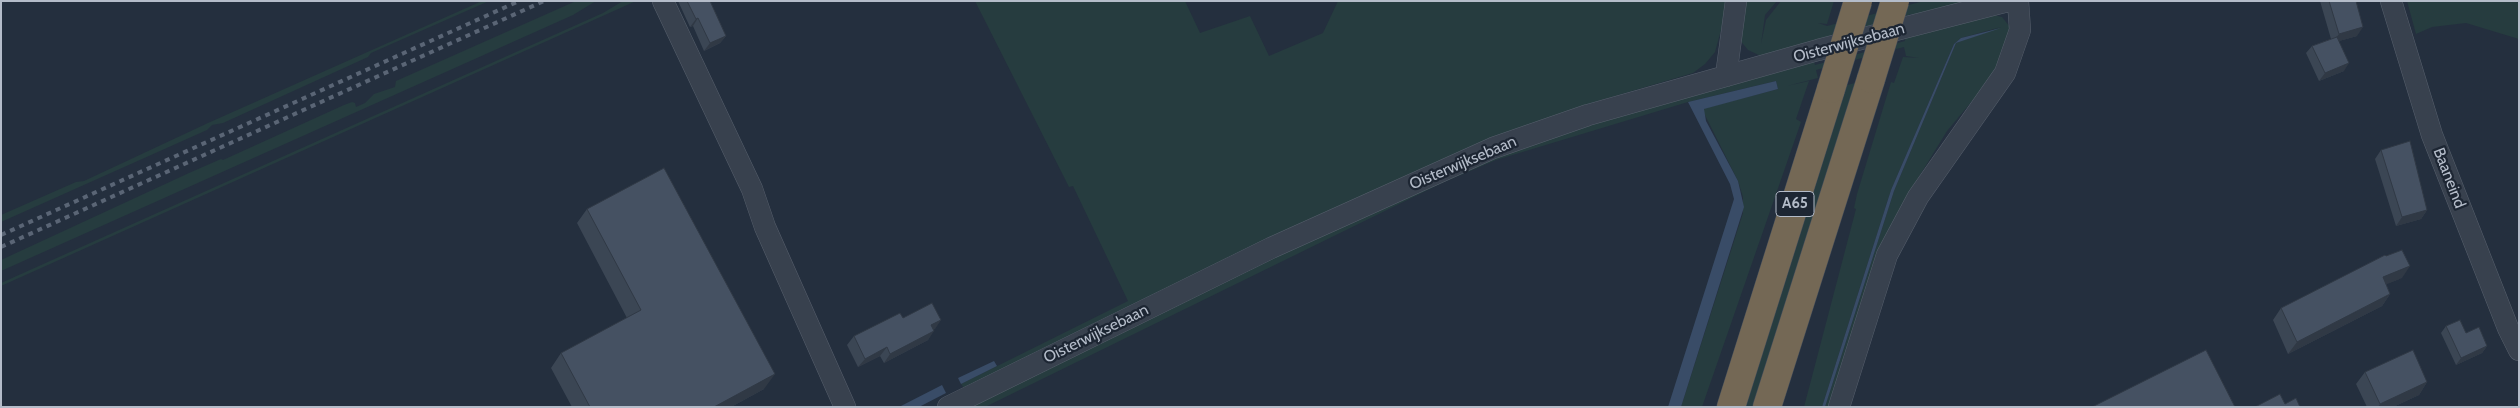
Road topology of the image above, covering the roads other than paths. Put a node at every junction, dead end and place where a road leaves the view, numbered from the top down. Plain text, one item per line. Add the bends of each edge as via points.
1 (664, 1) edge
2 (1736, 1) edge
3 (1858, 1) edge
4 (1895, 1) edge
5 (2008, 1) edge
6 (2018, 1) edge
7 (2391, 1) edge
8 (1726, 76) junction
9 (2519, 350) edge
10 (845, 407) edge
11 (948, 407) edge
12 (1731, 407) edge
13 (1767, 407) edge
14 (1839, 407) edge

1 - 10 street via 752,189 765,227
2 - 8 street
3 - 12 highway, A65, bridge
4 - 13 highway, A65, bridge
5 - 8 street, Oisterwijksebaan
6 - 14 street via 2020,30 2005,73 1918,197 1887,255
7 - 9 street, Baaneind via 2432,134
8 - 11 street, Oisterwijksebaan via 1588,116 1493,148 1271,248

